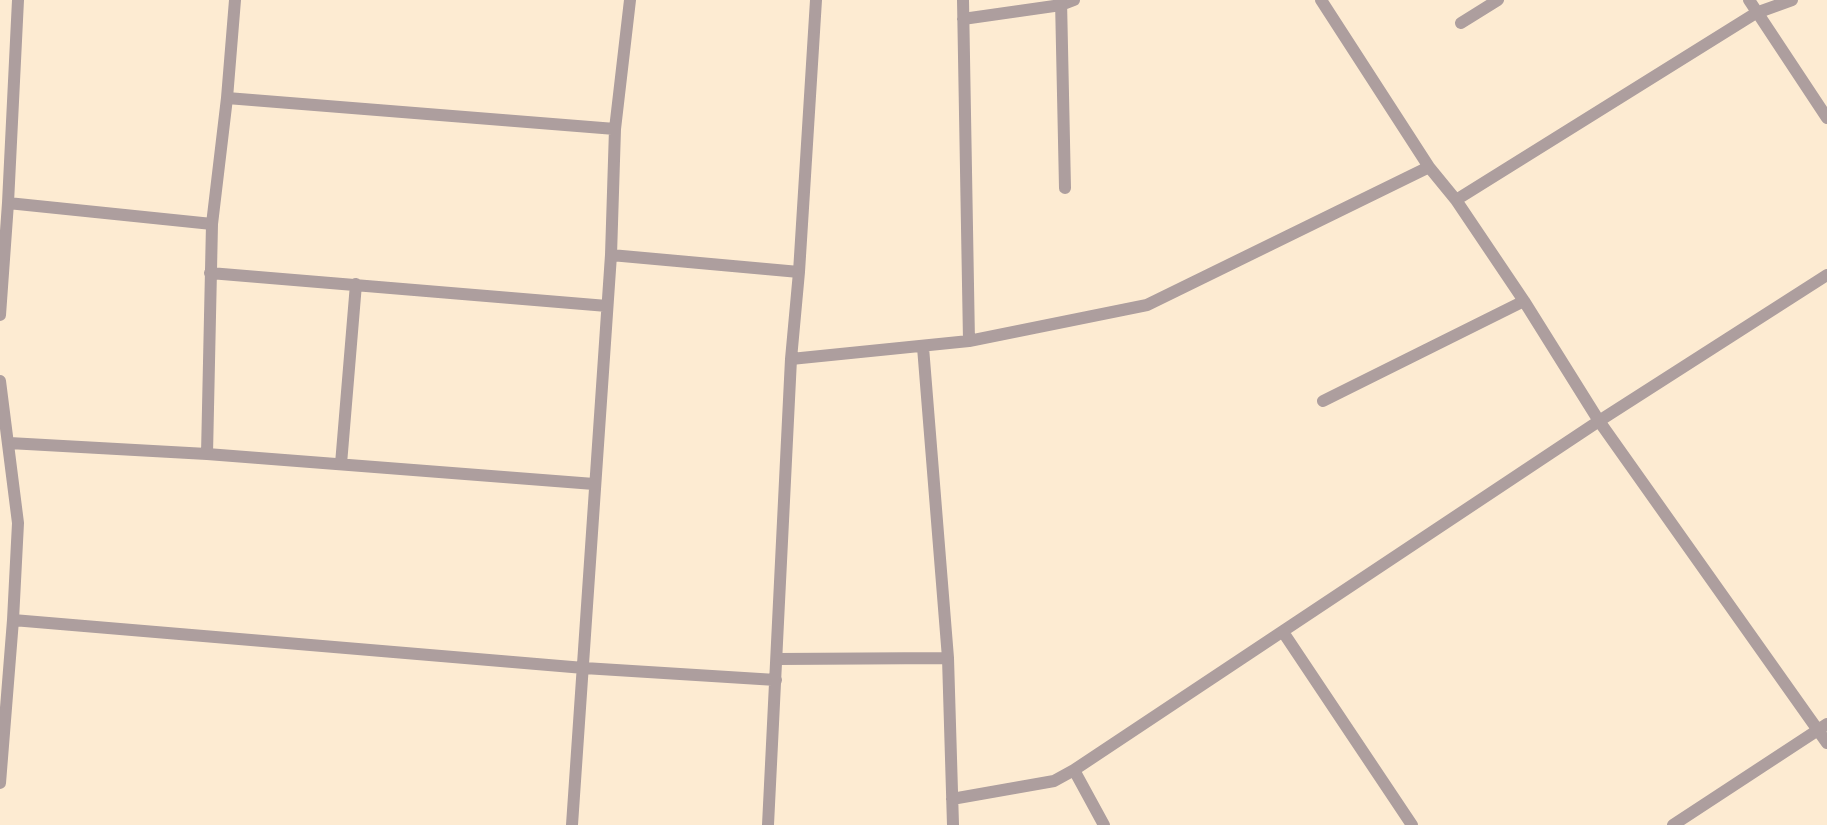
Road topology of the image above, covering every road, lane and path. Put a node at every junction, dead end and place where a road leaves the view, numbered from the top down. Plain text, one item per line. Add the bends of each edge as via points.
1 (18, 0) edge
2 (235, 0) edge
3 (630, 0) edge
4 (816, 0) edge
5 (963, 0) edge
6 (1074, 0) edge
7 (1321, 0) edge
8 (1498, 0) edge
9 (1748, 0) edge
10 (1792, 0) edge
11 (1061, 3) edge
12 (1756, 13) junction
13 (963, 19) junction
14 (1461, 23) dead end
15 (227, 98) junction
16 (1827, 118) edge
17 (615, 129) junction
18 (1428, 167) junction
19 (1066, 188) dead end
20 (1456, 200) junction
21 (8, 203) junction
22 (212, 224) junction
23 (611, 255) junction
24 (2, 260) edge
25 (798, 272) junction
26 (210, 273) junction
27 (1827, 276) edge
28 (356, 284) junction
29 (1524, 301) junction
30 (607, 306) junction
31 (0, 315) edge
32 (969, 340) junction
33 (923, 346) junction
34 (791, 359) junction
35 (0, 381) edge
36 (1323, 401) dead end
37 (1599, 421) junction
38 (9, 443) junction
39 (207, 454) junction
40 (341, 464) junction
41 (594, 484) junction
42 (14, 620) junction
43 (1283, 632) junction
44 (948, 658) junction
45 (777, 659) junction
46 (584, 668) junction
47 (776, 680) junction
48 (1823, 727) edge
49 (1827, 743) edge
50 (1074, 770) junction
51 (0, 783) edge
52 (952, 800) junction
53 (572, 825) edge
54 (768, 825) edge
55 (953, 825) edge
56 (1104, 825) edge
57 (1412, 825) edge
58 (1673, 825) edge

1 - 21 street
2 - 15 street
3 - 17 street
4 - 25 street
5 - 13 street
6 - 11 street
7 - 18 street
8 - 14 street
9 - 12 street
10 - 12 street
11 - 13 street
11 - 19 street
12 - 16 street
12 - 20 street
13 - 32 street
15 - 17 street
15 - 22 street
17 - 23 street
18 - 20 street
18 - 32 street via 1147,305
20 - 29 street
21 - 22 street
21 - 24 street
22 - 26 street
23 - 25 street
23 - 30 street
24 - 31 street
25 - 34 street
26 - 28 street
26 - 39 street
27 - 37 street
28 - 30 street
28 - 40 street
29 - 36 street
29 - 37 street
30 - 41 street
32 - 33 street
33 - 34 street
33 - 44 street
34 - 45 street
35 - 38 street
37 - 43 street
37 - 48 street
38 - 39 street
38 - 42 street via 18,523
39 - 40 street
40 - 41 street
41 - 46 street
42 - 46 street
42 - 51 street
43 - 50 street
43 - 57 street
44 - 45 street
44 - 52 street
45 - 47 street
46 - 47 street
46 - 53 street
47 - 54 street
48 - 49 street
48 - 58 street
50 - 52 street via 1054,781
50 - 56 street
52 - 55 street

